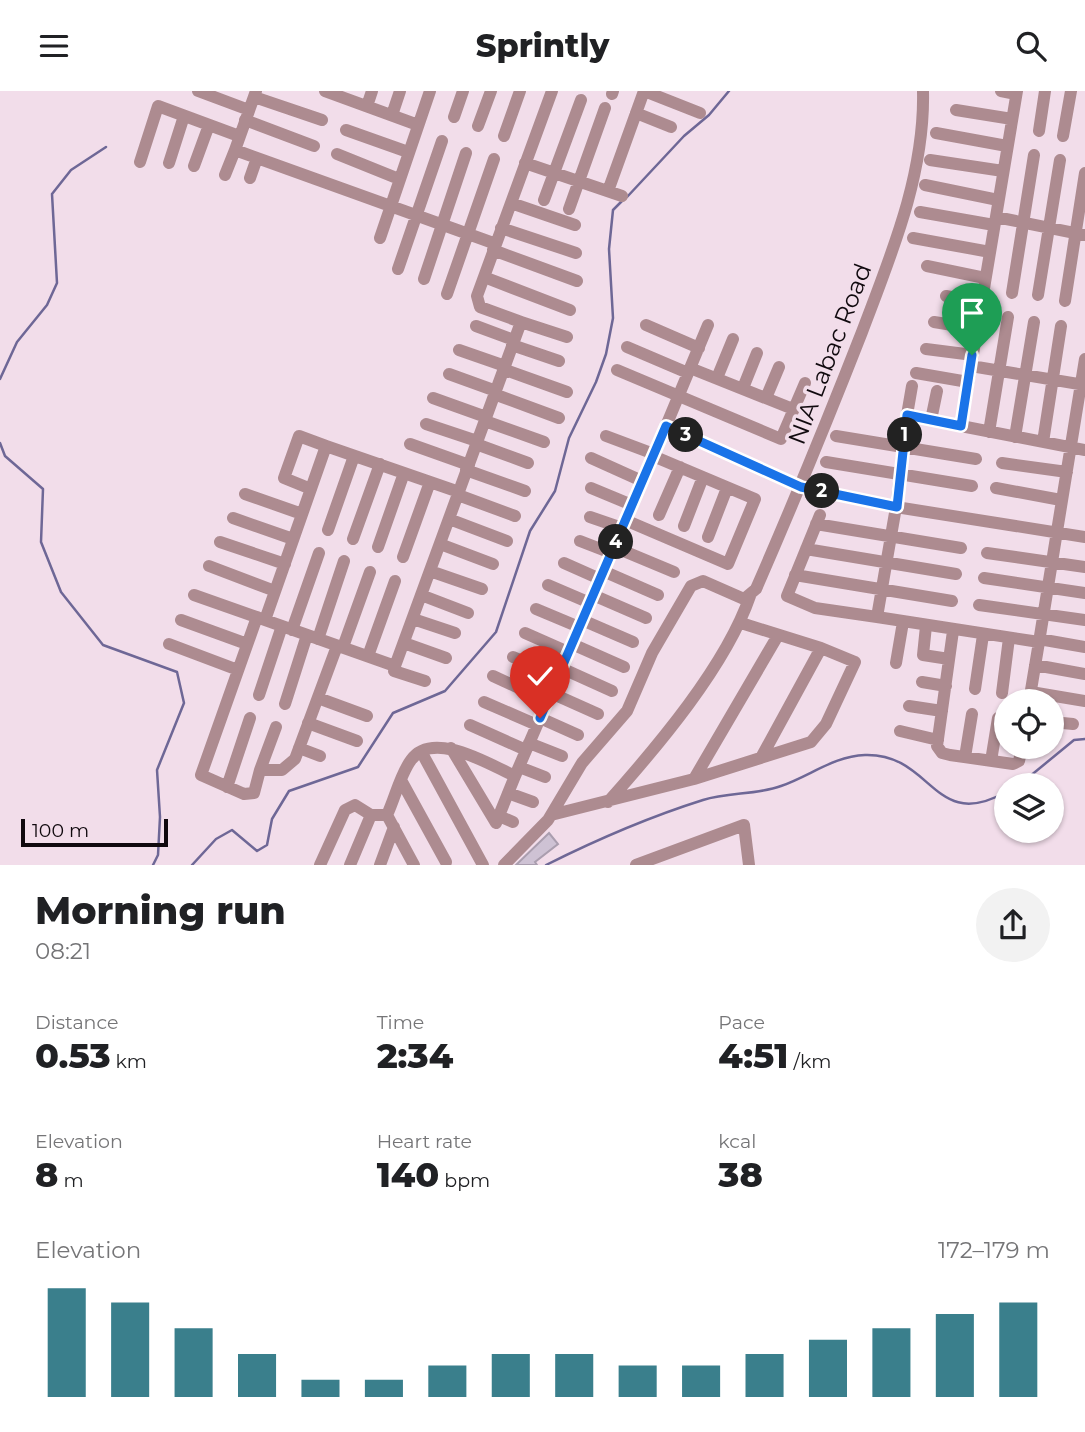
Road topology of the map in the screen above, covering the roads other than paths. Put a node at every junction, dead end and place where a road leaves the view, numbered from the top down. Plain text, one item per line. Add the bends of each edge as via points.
1 (198, 91) edge
2 (325, 91) edge
3 (372, 91) edge
4 (400, 91) edge
5 (430, 91) edge
6 (463, 91) edge
7 (491, 91) edge
8 (520, 91) edge
9 (552, 91) edge
10 (644, 91) edge
11 (923, 91) edge
12 (1001, 91) edge
13 (1045, 91) edge
14 (1071, 91) edge
15 (1016, 92) edge
16 (255, 94) edge
17 (343, 94) edge
18 (581, 100) dead end
19 (367, 106) junction
20 (605, 108) dead end
21 (956, 110) dead end
22 (636, 113) junction
23 (700, 113) dead end
24 (247, 115) junction
25 (392, 115) junction
26 (184, 116) junction
27 (454, 117) dead end
28 (1012, 119) junction
29 (323, 120) dead end
30 (209, 125) junction
31 (418, 125) junction
32 (478, 126) dead end
33 (671, 127) dead end
34 (346, 130) dead end
35 (1039, 131) dead end
36 (936, 133) dead end
37 (504, 135) dead end
38 (239, 136) junction
39 (1063, 136) dead end
40 (442, 141) dead end
41 (314, 146) dead end
42 (1007, 146) junction
43 (234, 150) junction
44 (408, 152) junction
45 (467, 153) dead end
46 (337, 154) dead end
47 (1034, 155) dead end
48 (257, 158) junction
49 (495, 159) dead end
50 (930, 160) dead end
51 (1059, 160) dead end
52 (140, 162) dead end
53 (169, 163) dead end
54 (525, 163) junction
55 (194, 166) dead end
56 (1003, 171) junction
57 (553, 173) junction
58 (1085, 173) edge
59 (225, 174) dead end
60 (250, 178) dead end
61 (400, 179) junction
62 (579, 182) junction
63 (925, 185) dead end
64 (608, 191) junction
65 (622, 196) dead end
66 (544, 200) dead end
67 (998, 200) junction
68 (510, 203) junction
69 (390, 206) junction
70 (569, 209) dead end
71 (920, 212) dead end
72 (416, 215) junction
73 (995, 221) junction
74 (1022, 223) junction
75 (441, 224) junction
76 (575, 225) dead end
77 (501, 228) junction
78 (1048, 228) junction
79 (467, 233) junction
80 (1080, 234) edge
81 (380, 238) dead end
82 (913, 238) dead end
83 (494, 247) junction
84 (990, 252) junction
85 (576, 253) dead end
86 (927, 266) dead end
87 (398, 268) dead end
88 (484, 277) junction
89 (985, 278) junction
90 (424, 279) dead end
91 (577, 281) dead end
92 (1012, 293) dead end
93 (447, 294) dead end
94 (1038, 295) dead end
95 (946, 296) dead end
96 (1065, 301) dead end
97 (981, 303) junction
98 (570, 310) dead end
99 (1008, 317) dead end
100 (521, 322) junction
101 (933, 322) dead end
102 (1034, 322) dead end
103 (646, 325) dead end
104 (708, 325) dead end
105 (1061, 325) dead end
106 (476, 326) dead end
107 (977, 330) junction
108 (567, 337) dead end
109 (733, 339) dead end
110 (513, 342) junction
111 (627, 347) dead end
112 (699, 348) junction
113 (926, 349) dead end
114 (459, 350) dead end
115 (757, 353) dead end
116 (1085, 359) edge
117 (559, 361) dead end
118 (972, 361) junction
119 (504, 367) junction
120 (779, 367) dead end
121 (617, 370) dead end
122 (689, 370) junction
123 (998, 371) junction
124 (449, 374) dead end
125 (1025, 375) junction
126 (717, 378) junction
127 (1051, 379) junction
128 (968, 382) junction
129 (805, 383) dead end
130 (1083, 385) edge
131 (743, 388) junction
132 (937, 391) dead end
133 (495, 392) junction
134 (567, 392) dead end
135 (679, 395) junction
136 (433, 398) dead end
137 (766, 398) junction
138 (793, 409) junction
139 (907, 415) junction
140 (559, 418) dead end
141 (485, 419) junction
142 (931, 420) junction
143 (426, 424) dead end
144 (666, 426) junction
145 (961, 426) junction
146 (989, 432) junction
147 (606, 436) dead end
148 (836, 436) dead end
149 (1015, 437) junction
150 (477, 442) junction
151 (544, 442) dead end
152 (1043, 442) junction
153 (410, 444) dead end
154 (326, 446) junction
155 (903, 448) junction
156 (1079, 449) edge
157 (653, 455) junction
158 (354, 456) junction
159 (591, 458) dead end
160 (976, 459) dead end
161 (826, 462) dead end
162 (528, 463) dead end
163 (1002, 463) dead end
164 (380, 464) junction
165 (680, 467) junction
166 (468, 468) junction
167 (1067, 472) junction
168 (404, 473) junction
169 (900, 474) junction
170 (703, 477) junction
171 (642, 481) junction
172 (430, 482) junction
173 (972, 486) dead end
174 (801, 487) junction
175 (591, 488) dead end
176 (727, 488) junction
177 (996, 488) dead end
178 (311, 489) junction
179 (525, 491) dead end
180 (458, 493) junction
181 (246, 494) dead end
182 (1061, 501) junction
183 (632, 505) junction
184 (897, 507) junction
185 (302, 514) junction
186 (659, 515) dead end
187 (515, 516) dead end
188 (590, 517) dead end
189 (233, 519) dead end
190 (449, 519) junction
191 (624, 524) junction
192 (684, 526) dead end
193 (328, 530) dead end
194 (1054, 532) junction
195 (708, 537) dead end
196 (1085, 537) edge
197 (891, 538) junction
198 (293, 539) junction
199 (353, 539) dead end
200 (507, 541) dead end
201 (580, 541) dead end
202 (220, 542) dead end
203 (440, 544) junction
204 (378, 547) dead end
205 (961, 548) dead end
206 (806, 549) junction
207 (612, 550) junction
208 (319, 553) dead end
209 (987, 553) dead end
210 (403, 557) dead end
211 (344, 561) dead end
212 (1050, 561) junction
213 (564, 563) dead end
214 (887, 563) junction
215 (285, 564) junction
216 (493, 564) dead end
217 (209, 566) dead end
218 (1085, 567) edge
219 (430, 571) junction
220 (370, 572) dead end
221 (674, 572) dead end
222 (956, 574) dead end
223 (602, 575) junction
224 (796, 575) junction
225 (984, 578) dead end
226 (395, 581) dead end
227 (548, 585) dead end
228 (1046, 587) junction
229 (482, 589) dead end
230 (275, 591) junction
231 (881, 591) junction
232 (1085, 593) edge
233 (194, 595) dead end
234 (421, 595) junction
235 (658, 595) dead end
236 (750, 596) junction
237 (591, 599) junction
238 (952, 601) dead end
239 (979, 605) dead end
240 (536, 609) dead end
241 (468, 613) dead end
242 (1043, 613) junction
243 (877, 617) junction
244 (646, 618) dead end
245 (261, 619) junction
246 (412, 619) junction
247 (181, 620) dead end
248 (1085, 620) edge
249 (903, 622) junction
250 (581, 623) junction
251 (741, 624) junction
252 (926, 626) junction
253 (287, 628) junction
254 (953, 631) junction
255 (455, 633) dead end
256 (525, 633) dead end
257 (984, 635) junction
258 (313, 637) junction
259 (777, 637) junction
260 (1009, 638) junction
261 (1039, 641) junction
262 (633, 642) dead end
263 (404, 643) junction
264 (169, 644) dead end
265 (247, 644) junction
266 (340, 647) junction
267 (821, 647) junction
268 (1085, 647) edge
269 (570, 648) junction
270 (368, 656) junction
271 (513, 657) dead end
272 (446, 658) dead end
273 (949, 659) junction
274 (896, 663) dead end
275 (395, 666) junction
276 (1035, 666) junction
277 (624, 667) dead end
278 (238, 670) junction
279 (560, 672) junction
280 (1085, 674) edge
281 (493, 677) dead end
282 (425, 681) dead end
283 (922, 682) dead end
284 (946, 686) junction
285 (975, 689) dead end
286 (1003, 689) edge
287 (1031, 689) edge
288 (612, 691) dead end
289 (259, 695) dead end
290 (549, 697) junction
291 (317, 698) junction
292 (1064, 699) edge
293 (1085, 701) edge
294 (484, 702) dead end
295 (285, 704) dead end
296 (909, 706) dead end
297 (942, 711) junction
298 (598, 714) dead end
299 (972, 714) dead end
300 (367, 716) dead end
301 (250, 718) dead end
302 (539, 721) junction
303 (308, 723) junction
304 (1064, 724) edge
305 (470, 725) dead end
306 (1073, 725) dead end
307 (276, 727) dead end
308 (900, 731) dead end
309 (578, 734) dead end
310 (938, 740) junction
311 (357, 741) dead end
312 (994, 743) edge
313 (528, 746) junction
314 (299, 748) junction
315 (451, 748) junction
316 (422, 753) junction
317 (320, 756) dead end
318 (562, 756) dead end
319 (762, 756) junction
320 (965, 757) junction
321 (1018, 759) edge
322 (991, 761) junction
323 (260, 770) junction
324 (517, 772) junction
325 (545, 778) dead end
326 (694, 779) junction
327 (401, 782) junction
328 (227, 786) junction
329 (508, 793) junction
330 (533, 802) dead end
331 (607, 803) junction
332 (371, 815) junction
333 (551, 815) junction
334 (499, 816) junction
335 (391, 821) junction
336 (513, 822) dead end
337 (446, 862) dead end
338 (320, 865) edge
339 (349, 865) edge
340 (380, 865) edge
341 (414, 865) edge
342 (483, 865) edge
343 (504, 865) edge
344 (636, 865) edge
345 (749, 865) edge

1 - 24 street
2 - 17 street
3 - 19 street
4 - 25 street
5 - 31 street
6 - 27 street
7 - 32 street
8 - 37 street
9 - 54 street
10 - 22 street
10 - 23 street
11 - 174 street, NIA Labac Road via 924,117 903,224
12 - 15 street
13 - 35 street
14 - 39 street
15 - 28 street
16 - 24 street
16 - 29 street
17 - 19 street
18 - 57 street
19 - 25 street
20 - 62 street
21 - 28 street
22 - 33 street
22 - 64 street
24 - 38 street
24 - 41 street
25 - 31 street
26 - 30 street
26 - 52 street via 158,106
26 - 53 street
28 - 42 street
30 - 38 street
30 - 55 street
31 - 44 street
34 - 44 street
36 - 42 street
38 - 43 street
40 - 72 street
42 - 56 street
43 - 48 street
43 - 59 street
44 - 61 street
45 - 75 street
46 - 61 street
47 - 74 street
48 - 60 street
48 - 69 street
49 - 79 street
50 - 56 street
51 - 78 street
54 - 57 street
54 - 68 street
56 - 67 street
57 - 62 street
57 - 66 street
58 - 80 street
61 - 69 street
62 - 64 street
62 - 70 street
63 - 67 street
64 - 65 street
67 - 73 street
68 - 76 street
68 - 77 street
69 - 72 street
69 - 81 street
71 - 73 street
72 - 75 street
72 - 87 street
73 - 74 street
73 - 84 street
74 - 78 street
74 - 92 street
75 - 79 street
75 - 90 street
77 - 83 street
77 - 85 street
78 - 80 street
78 - 94 street
79 - 83 street
79 - 93 street
80 - 96 street
82 - 84 street
83 - 88 street
83 - 91 street
84 - 89 street
86 - 89 street
88 - 98 street
88 - 100 street via 477,296 480,307
89 - 97 street
95 - 97 street
97 - 107 street
99 - 123 street
100 - 108 street
100 - 110 street
101 - 107 street
102 - 125 street
103 - 112 street
104 - 112 street
105 - 127 street
106 - 110 street
107 - 118 street
109 - 126 street
110 - 117 street
110 - 119 street
111 - 122 street
112 - 122 street
113 - 118 street
114 - 119 street
115 - 131 street
116 - 130 street
118 - 123 street
118 - 128 street
119 - 133 street
119 - 134 street
120 - 137 street
121 - 135 street
122 - 126 street
122 - 135 street
123 - 125 street
123 - 146 street
124 - 133 street
125 - 127 street
125 - 149 street
126 - 131 street
127 - 130 street
127 - 152 street
128 - 139 street via 914,380
128 - 145 street
129 - 138 street
130 - 156 street
131 - 137 street
132 - 142 street
133 - 140 street
133 - 141 street
135 - 138 street via 781,439
135 - 144 street
136 - 141 street
137 - 138 street
139 - 142 street
139 - 155 street
141 - 150 street
141 - 151 street
142 - 145 street
143 - 150 street
144 - 157 street
144 - 174 street
145 - 146 street
146 - 149 street
147 - 157 street
148 - 155 street
149 - 152 street
150 - 162 street
150 - 166 street
152 - 156 street
153 - 166 street
154 - 158 street
154 - 178 street
154 - 178 street via 299,436 287,468 284,478
155 - 160 street
155 - 169 street
156 - 167 street
157 - 165 street
157 - 171 street
158 - 164 street
158 - 193 street
159 - 171 street
161 - 169 street
163 - 167 street
164 - 168 street
164 - 199 street
165 - 170 street
165 - 186 street
166 - 179 street
166 - 180 street
167 - 182 street
168 - 172 street
168 - 204 street
169 - 173 street
169 - 184 street
170 - 176 street
170 - 192 street
171 - 183 street
172 - 180 street
172 - 210 street
174 - 184 street
174 - 236 street, NIA Labac Road
175 - 183 street
176 - 191 street via 755,499 728,563
176 - 195 street
177 - 182 street
178 - 185 street
180 - 187 street
180 - 190 street
181 - 185 street
182 - 194 street
183 - 191 street
184 - 194 street
184 - 197 street
185 - 198 street
188 - 191 street
189 - 198 street
190 - 200 street
190 - 203 street
191 - 207 street
194 - 196 street
194 - 212 street
197 - 205 street
197 - 206 street via 818,520
197 - 214 street
198 - 215 street
201 - 207 street
202 - 215 street
203 - 216 street
203 - 219 street
206 - 214 street
206 - 224 street
207 - 221 street
207 - 223 street
208 - 253 street
209 - 212 street
211 - 258 street
212 - 218 street
212 - 228 street
213 - 223 street
214 - 222 street
214 - 231 street
215 - 230 street
217 - 230 street
219 - 229 street
219 - 234 street
220 - 266 street
223 - 235 street
223 - 237 street
224 - 231 street
224 - 243 street via 787,596 815,608
225 - 228 street
226 - 270 street
227 - 237 street
228 - 232 street
228 - 242 street
230 - 245 street
231 - 238 street
231 - 243 street
233 - 245 street
234 - 241 street
234 - 246 street
236 - 251 street, NIA Labac Road
236 - 333 street via 740,599 704,581 691,586 652,653 627,711 582,763
237 - 244 street
237 - 250 street
239 - 242 street
240 - 250 street
242 - 248 street
242 - 261 street
243 - 249 street
245 - 253 street
245 - 265 street
246 - 255 street
246 - 263 street
247 - 265 street
249 - 252 street
249 - 274 street
250 - 262 street
250 - 269 street
251 - 259 street
251 - 331 street, NIA Labac Road via 662,740
252 - 254 street
252 - 273 street via 923,655
253 - 258 street
253 - 289 street
254 - 257 street
254 - 273 street
256 - 269 street
257 - 260 street
257 - 285 street
258 - 266 street
258 - 295 street
259 - 267 street
259 - 326 street
260 - 261 street
260 - 286 street
261 - 268 street
261 - 276 street
263 - 272 street
263 - 275 street
264 - 278 street
265 - 278 street
266 - 270 street
266 - 291 street
267 - 319 street
267 - 319 street via 855,662 826,725 811,742
269 - 277 street
269 - 279 street
270 - 275 street
271 - 279 street
273 - 284 street
275 - 282 street via 394,671
276 - 280 street
276 - 287 street
278 - 328 street via 201,775
279 - 288 street
279 - 290 street
281 - 290 street
283 - 284 street
284 - 297 street
290 - 298 street
290 - 302 street
291 - 300 street
291 - 303 street
292 - 293 street
294 - 302 street
296 - 297 street
297 - 310 street
299 - 320 street
301 - 328 street
302 - 309 street
302 - 313 street
303 - 311 street
303 - 314 street
304 - 306 street
305 - 313 street
307 - 323 street
308 - 310 street
310 - 320 street via 942,753
312 - 322 street
313 - 318 street
313 - 324 street
314 - 317 street
314 - 323 street via 295,759 282,770
315 - 316 street
315 - 324 street
315 - 334 street via 496,823
316 - 327 street via 412,758
316 - 342 street
319 - 326 street
320 - 322 street
321 - 322 street via 1016,764
323 - 328 street via 254,793
324 - 325 street
324 - 329 street
326 - 331 street
327 - 335 street
327 - 337 street
329 - 330 street
329 - 334 street
331 - 333 street
332 - 335 street
332 - 338 street via 355,805 345,810
332 - 339 street
333 - 343 street
334 - 336 street
335 - 340 street
335 - 341 street
344 - 345 street via 744,825

